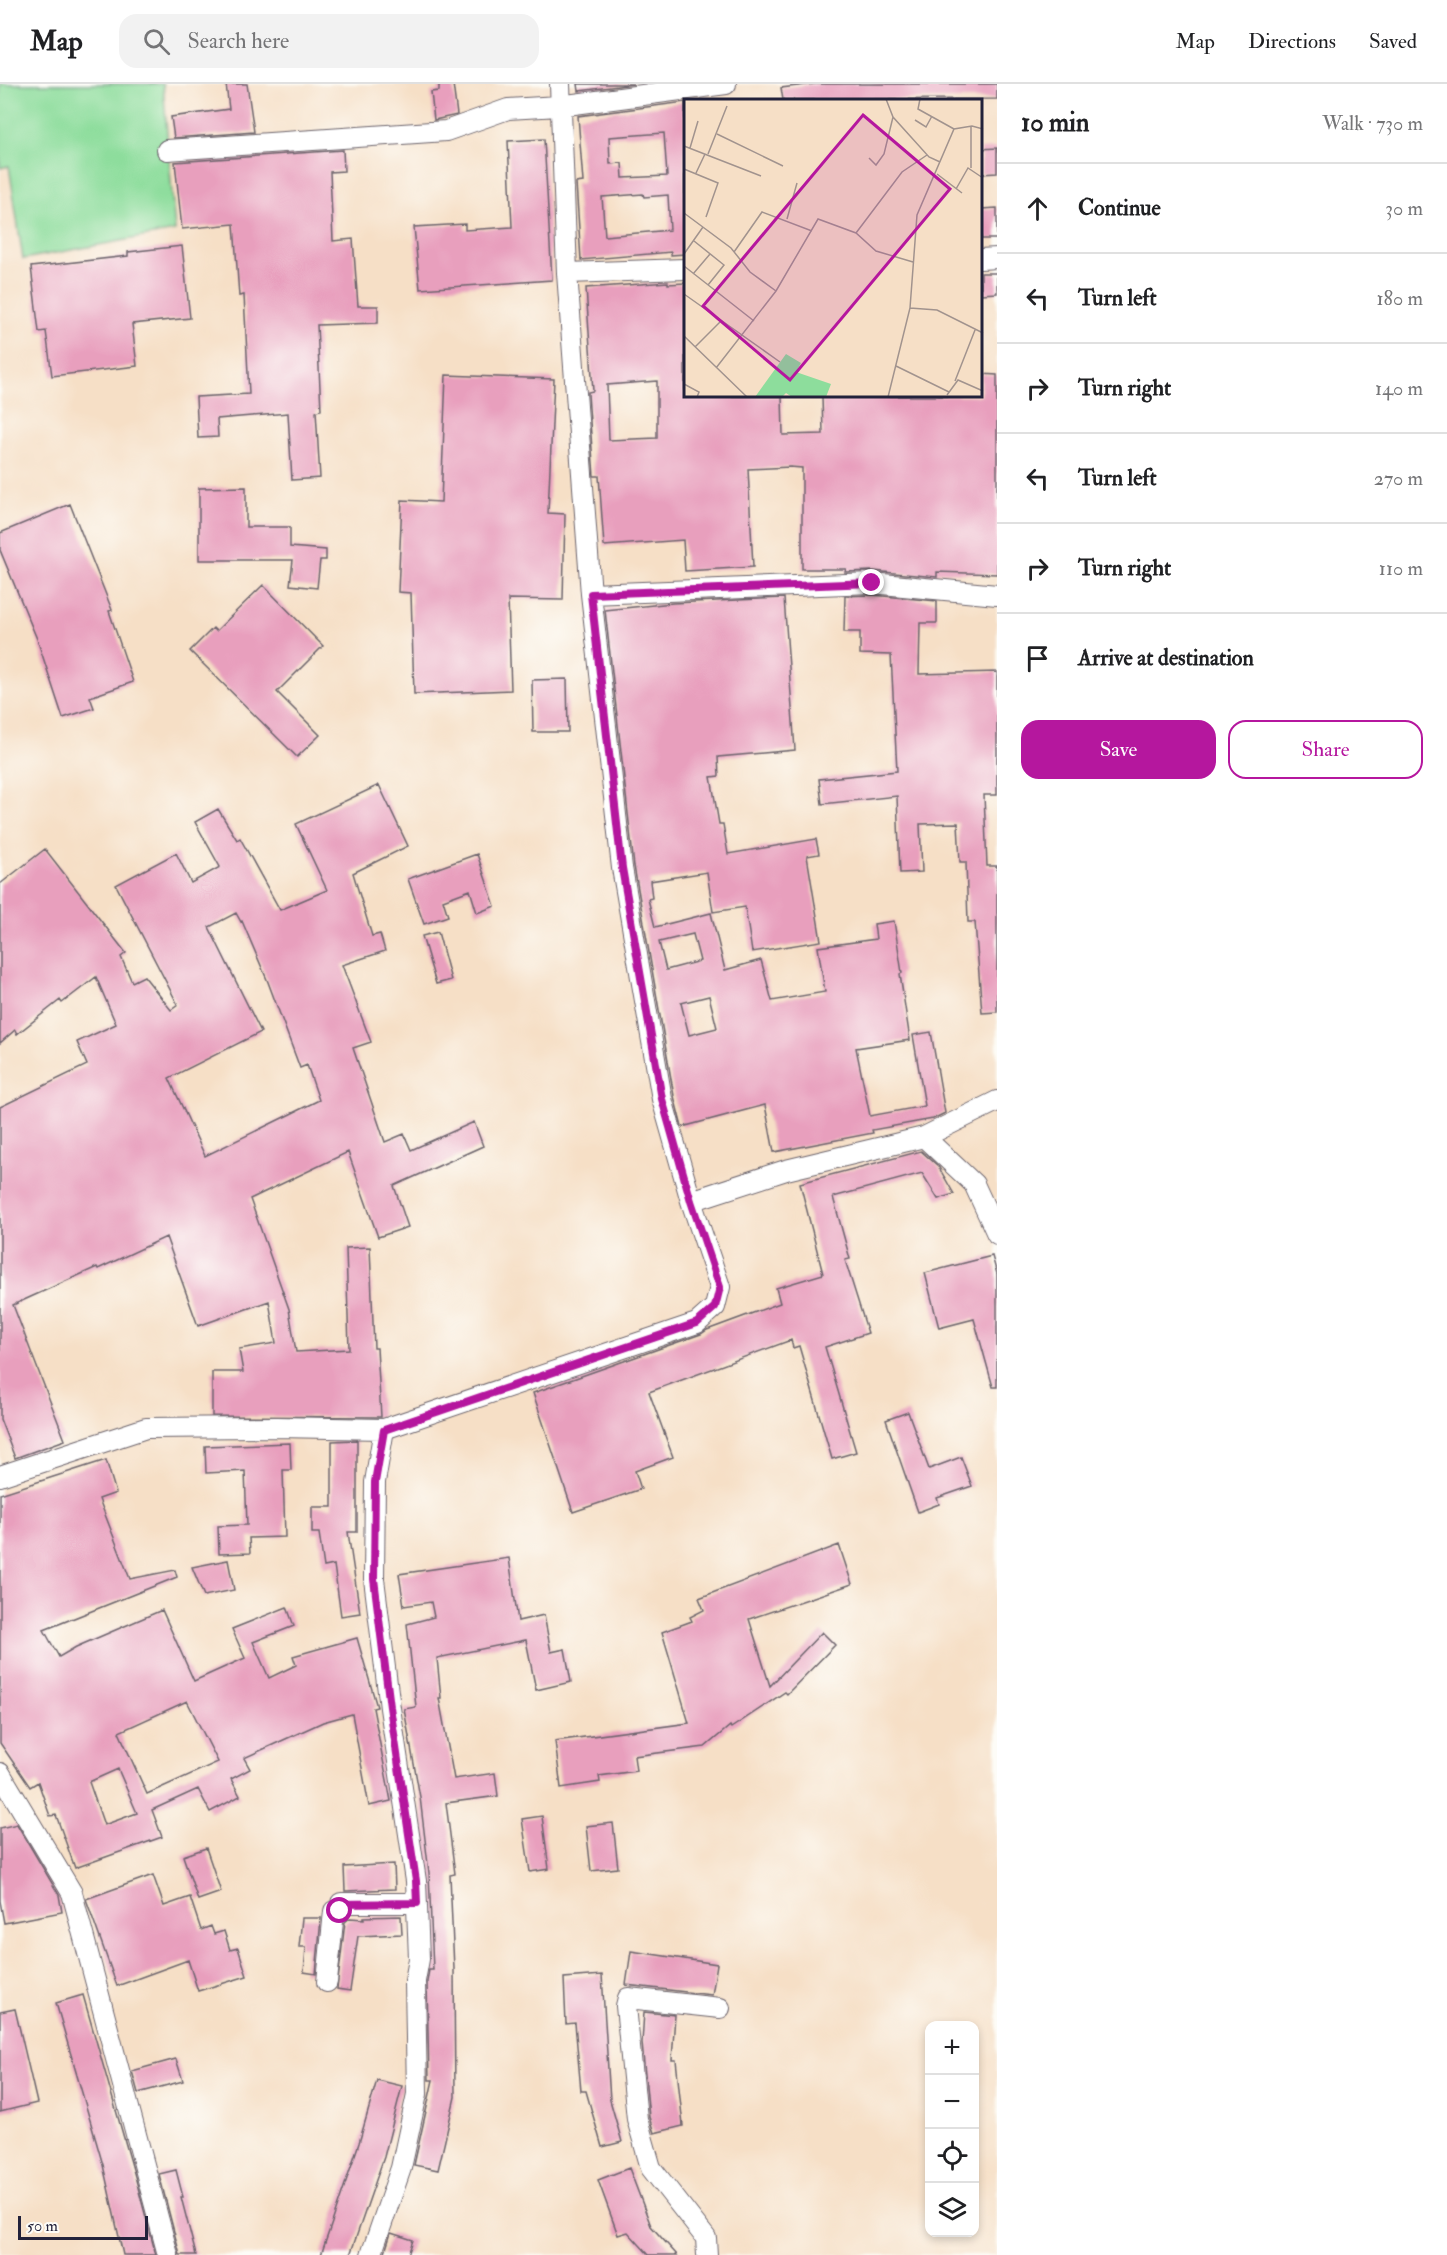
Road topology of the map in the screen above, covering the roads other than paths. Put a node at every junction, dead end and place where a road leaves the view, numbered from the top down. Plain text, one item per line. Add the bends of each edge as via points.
1 (560, 84) edge
2 (726, 84) edge
3 (559, 106) junction
4 (167, 150) dead end
5 (997, 258) edge
6 (982, 259) edge
7 (684, 269) edge
8 (567, 273) junction
9 (591, 594) junction
10 (997, 595) edge
11 (997, 1101) edge
12 (924, 1137) junction
13 (691, 1201) junction
14 (997, 1234) edge
15 (384, 1430) junction
16 (0, 1476) edge
17 (0, 1773) edge
18 (417, 1903) junction
19 (327, 1982) dead end
20 (720, 2008) dead end
21 (168, 2255) edge
22 (371, 2255) edge
23 (707, 2255) edge

1 - 3 street
2 - 3 street
3 - 4 street via 508,109 446,130
3 - 8 street
5 - 6 street
7 - 8 street
8 - 9 street
9 - 10 street via 872,583
9 - 13 street via 622,868 662,1099
11 - 12 street
12 - 13 street via 786,1170
12 - 14 street via 974,1184
13 - 15 street via 720,1287 715,1307 697,1323
15 - 16 street via 146,1428
15 - 18 street via 375,1482 374,1579
17 - 21 street via 72,1893
18 - 19 street via 341,1904 340,1911 334,1911
18 - 22 street via 417,2094 401,2168
20 - 23 street via 628,1998 626,2006 637,2119 651,2168 706,2238

